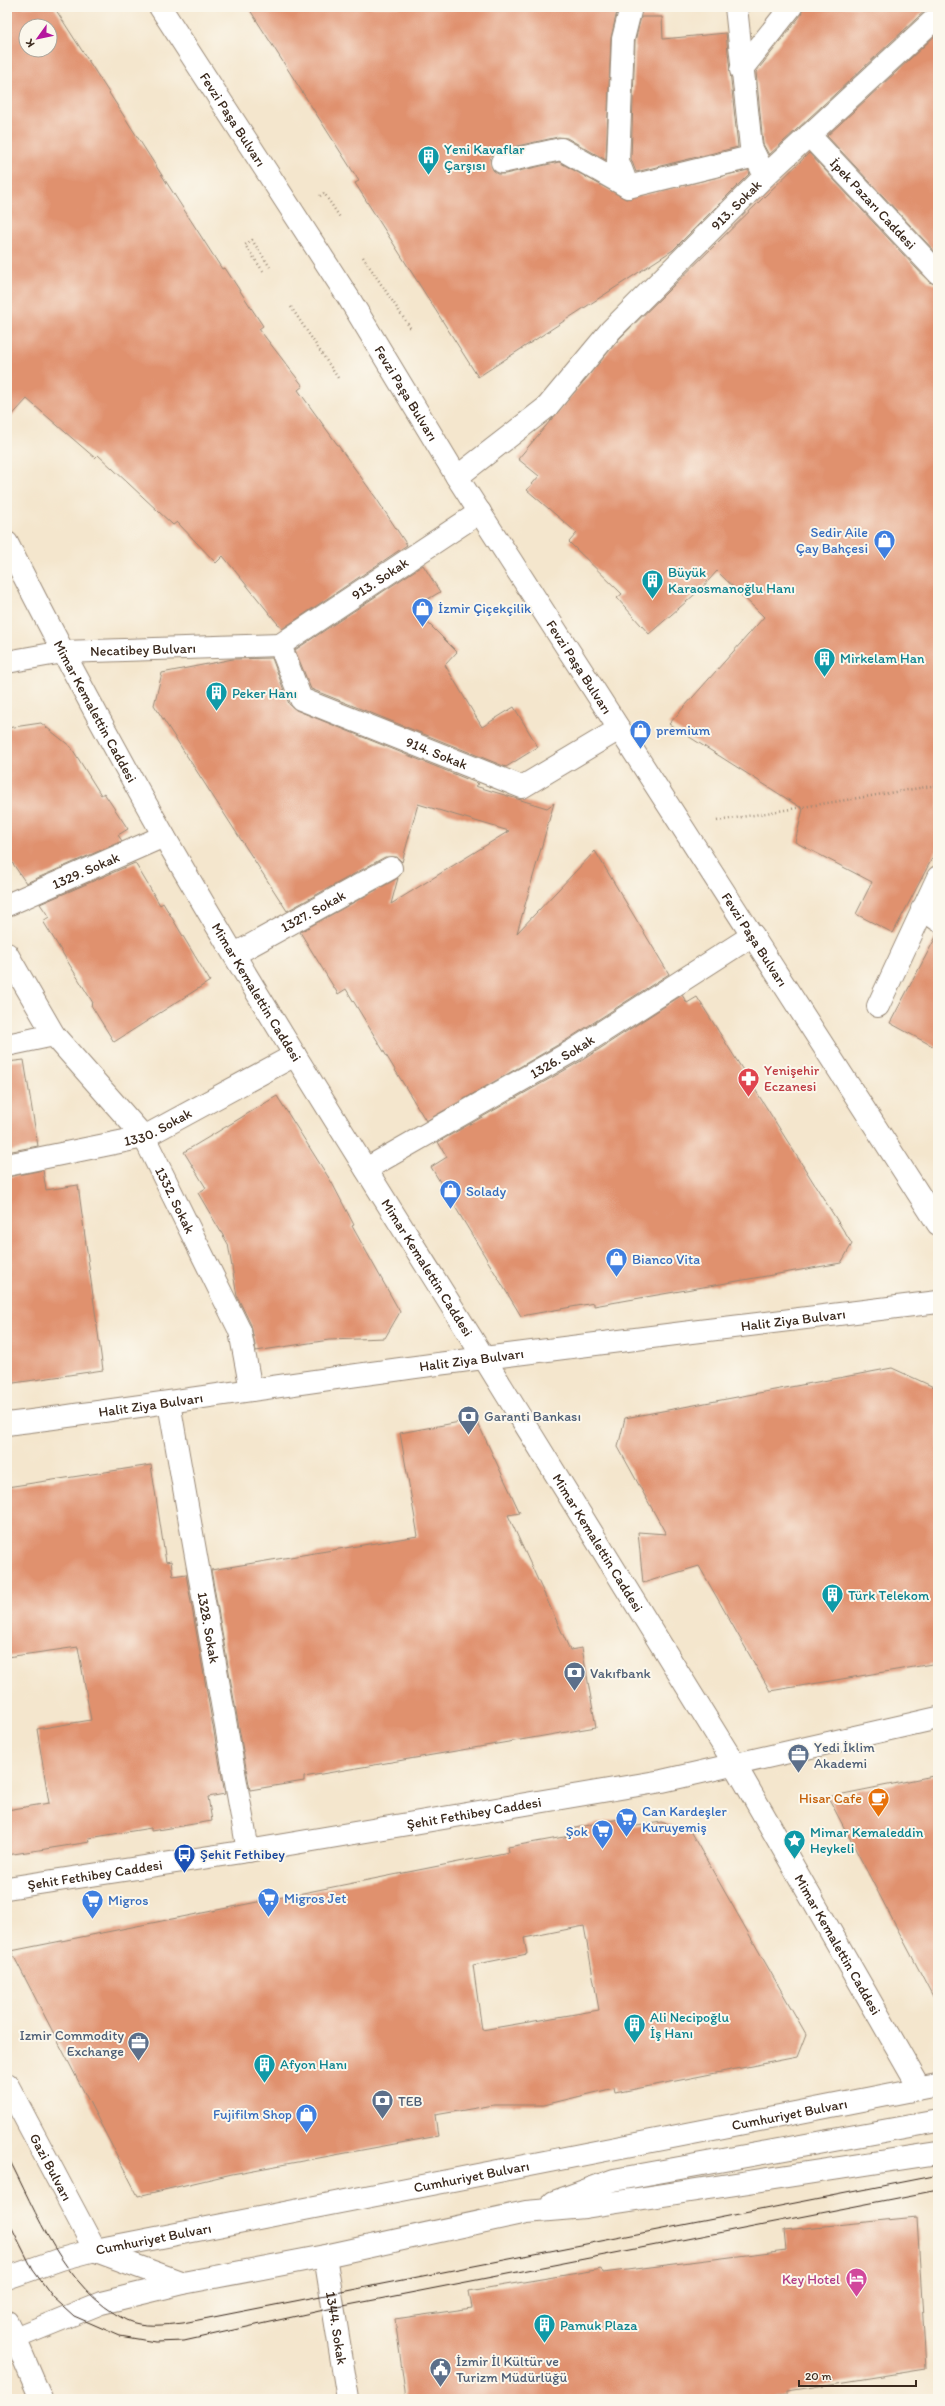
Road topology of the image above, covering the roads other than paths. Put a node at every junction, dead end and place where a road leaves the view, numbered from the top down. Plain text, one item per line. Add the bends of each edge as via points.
1 (160, 7) edge
2 (631, 7) edge
3 (736, 7) edge
4 (791, 7) edge
5 (938, 16) edge
6 (741, 70) junction
7 (809, 134) junction
8 (755, 156) junction
9 (502, 162) dead end
10 (765, 176) junction
11 (628, 187) junction
12 (938, 273) edge
13 (457, 477) junction
14 (480, 512) junction
15 (7, 543) edge
16 (280, 645) junction
17 (63, 652) junction
18 (7, 662) edge
19 (619, 730) junction
20 (164, 836) junction
21 (391, 868) dead end
22 (938, 877) edge
23 (7, 905) edge
24 (930, 915) edge
25 (753, 935) junction
26 (7, 954) edge
27 (235, 954) junction
28 (878, 1006) dead end
29 (54, 1035) junction
30 (7, 1045) edge
31 (295, 1055) junction
32 (144, 1137) junction
33 (7, 1165) edge
34 (366, 1169) junction
35 (938, 1224) edge
36 (938, 1302) edge
37 (484, 1358) junction
38 (251, 1390) junction
39 (169, 1403) junction
40 (7, 1424) edge
41 (938, 1718) edge
42 (734, 1763) junction
43 (248, 1851) junction
44 (7, 1888) edge
45 (7, 2084) edge
46 (929, 2087) edge
47 (938, 2121) edge
48 (938, 2153) edge
49 (526, 2212) junction
50 (95, 2250) junction
51 (325, 2256) junction
52 (7, 2278) edge
53 (183, 2283) junction
54 (11, 2330) edge
55 (41, 2399) edge
56 (348, 2399) edge

1 - 13 street, Fevzi Paşa Bulvarı via 350,300
2 - 11 street via 623,39 618,161
3 - 6 street
4 - 6 street
5 - 7 street, 913. Sokak
6 - 8 street via 751,147
7 - 10 street, 913. Sokak
7 - 12 street, İpek Pazarı Caddesi
8 - 10 street
8 - 11 street
9 - 11 street via 561,149
10 - 13 street, 913. Sokak via 611,330 547,407
13 - 14 street, Fevzi Paşa Bulvarı
14 - 16 street, 913. Sokak
14 - 19 street, Fevzi Paşa Bulvarı
15 - 17 street, Mimar Kemalettin Caddesi
16 - 17 street, Necatibey Bulvarı
16 - 19 street, 914. Sokak via 301,699 522,787
17 - 18 street, Necatibey Bulvarı
17 - 20 street, Mimar Kemalettin Caddesi
19 - 25 street, Fevzi Paşa Bulvarı
20 - 23 street, 1329. Sokak
20 - 27 street, Mimar Kemalettin Caddesi
21 - 27 street, 1327. Sokak
22 - 24 street
24 - 28 street
25 - 34 street, 1326. Sokak via 574,1050
25 - 35 street, Fevzi Paşa Bulvarı
26 - 29 street, 1332. Sokak
27 - 31 street, Mimar Kemalettin Caddesi
29 - 30 street
29 - 32 street, 1332. Sokak
31 - 32 street, 1330. Sokak
31 - 34 street, Mimar Kemalettin Caddesi
32 - 33 street, 1330. Sokak
32 - 38 street, 1332. Sokak via 240,1331
34 - 37 street, Mimar Kemalettin Caddesi
36 - 37 street, Halit Ziya Bulvarı
37 - 38 street, Halit Ziya Bulvarı
37 - 42 street, Mimar Kemalettin Caddesi
38 - 39 street, Halit Ziya Bulvarı
39 - 40 street, Halit Ziya Bulvarı
39 - 43 street, 1328. Sokak
41 - 42 street, Şehit Fethibey Caddesi
42 - 43 street, Şehit Fethibey Caddesi via 662,1781
42 - 46 street, Mimar Kemalettin Caddesi
43 - 44 street, Şehit Fethibey Caddesi
45 - 50 street, Gazi Bulvarı
46 - 50 street, Cumhuriyet Bulvarı
47 - 49 street via 614,2180
48 - 49 street via 585,2207
49 - 51 street
50 - 52 street, Cumhuriyet Bulvarı via 61,2258
50 - 53 street
51 - 53 street
51 - 56 street, 1344. Sokak
53 - 54 street via 101,2303
54 - 55 street

